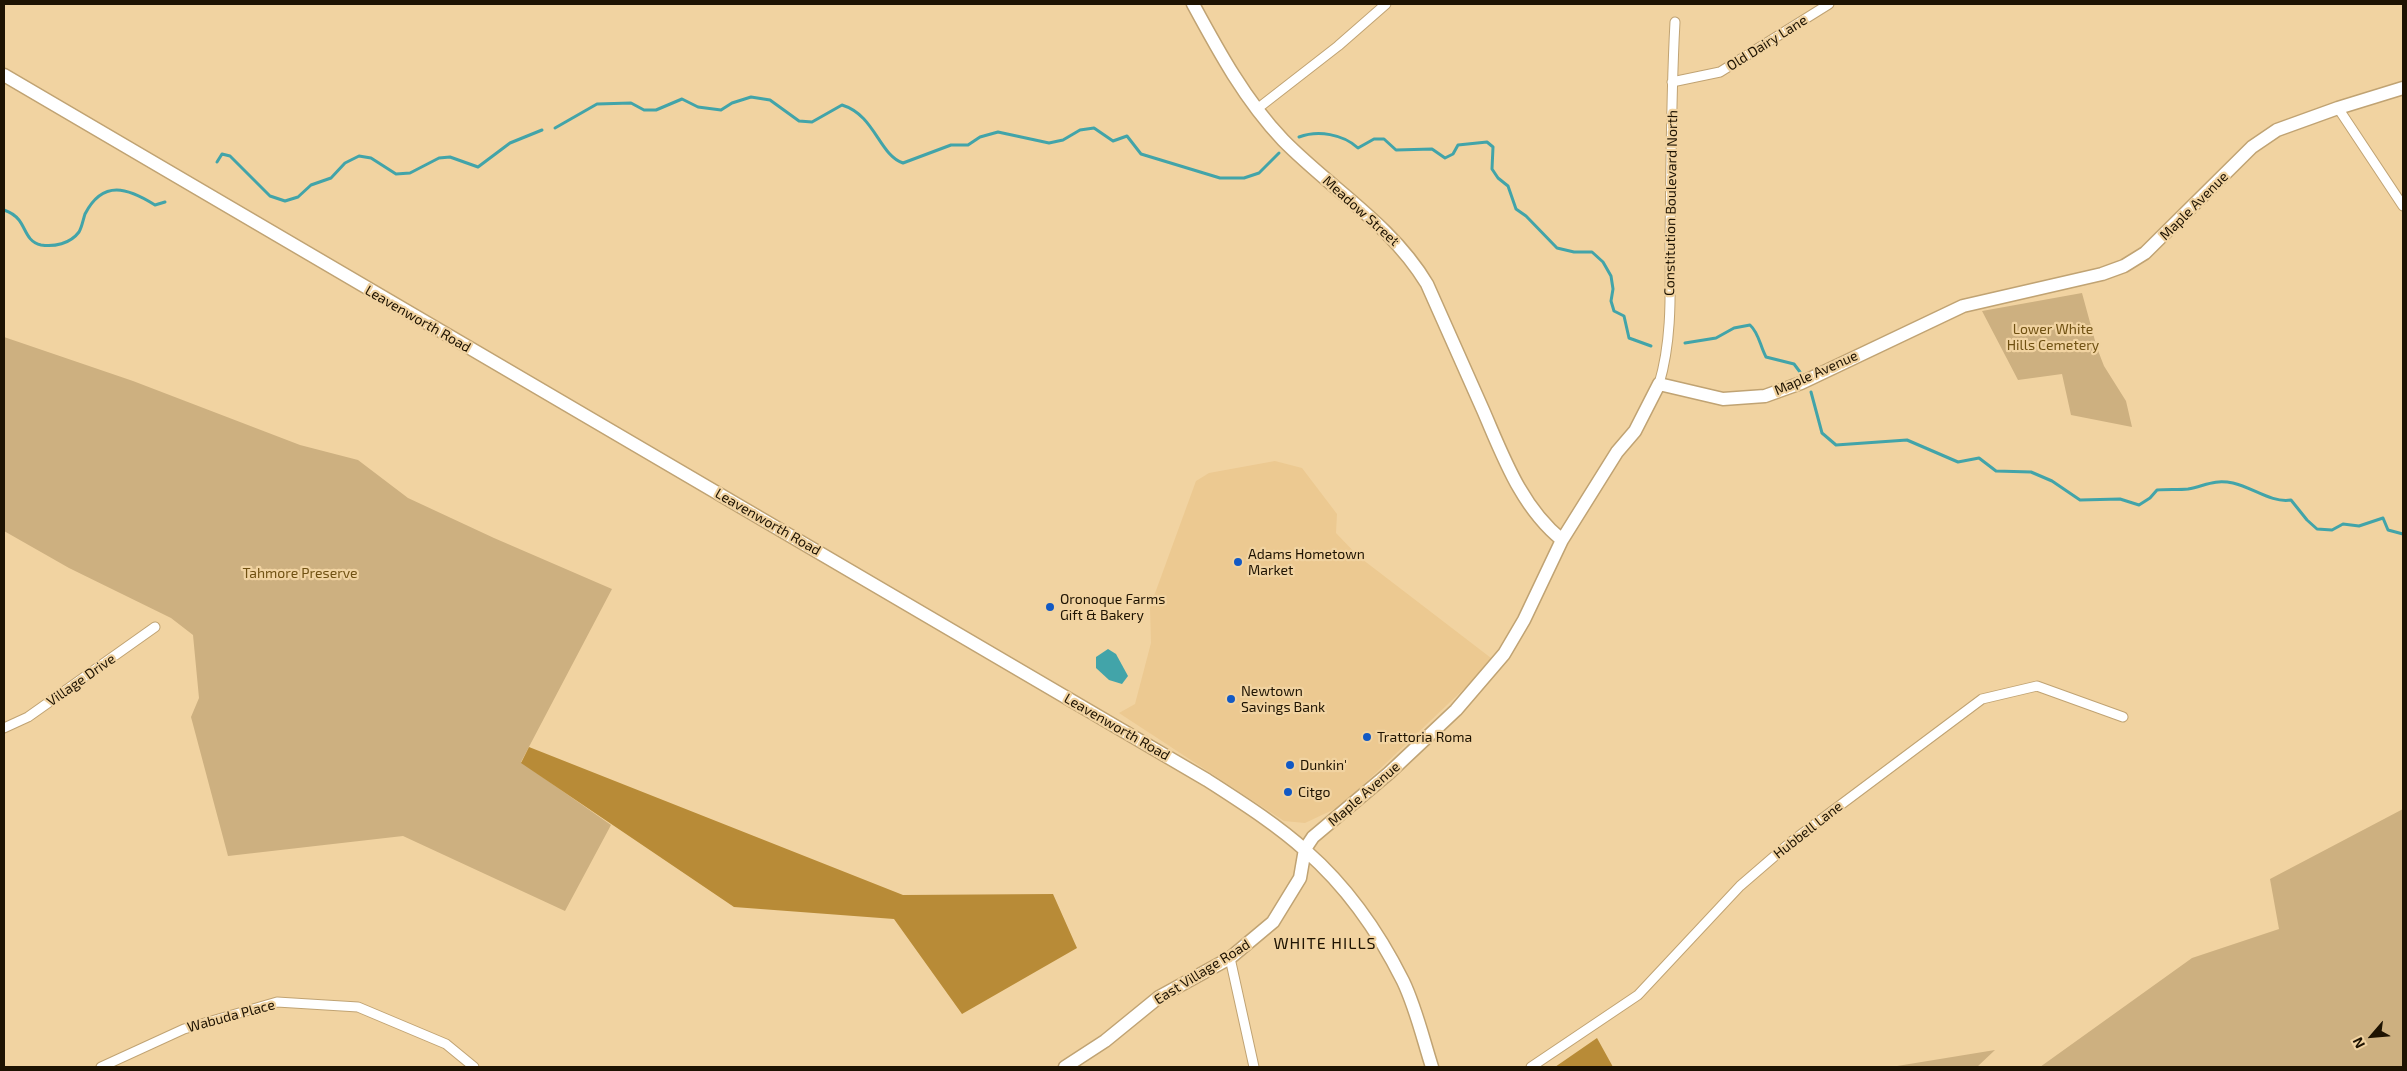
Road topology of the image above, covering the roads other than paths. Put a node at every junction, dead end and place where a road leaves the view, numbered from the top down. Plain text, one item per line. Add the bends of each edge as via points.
1 (1193, 4) edge
2 (1386, 4) edge
3 (1829, 4) edge
4 (1676, 22) dead end
5 (4, 75) edge
6 (1672, 82) junction
7 (2403, 88) edge
8 (2338, 108) junction
9 (1257, 109) junction
10 (2403, 206) edge
11 (1659, 384) junction
12 (1562, 540) junction
13 (155, 627) dead end
14 (2123, 717) dead end
15 (4, 728) edge
16 (1305, 849) junction
17 (1230, 958) junction
18 (102, 1067) edge
19 (474, 1067) edge
20 (1065, 1067) edge
21 (1254, 1067) edge
22 (1432, 1067) edge
23 (1531, 1067) edge

1 - 9 main road, Meadow Street via 1220,54
2 - 9 street
3 - 6 street, Old Dairy Lane via 1720,72
4 - 6 street, Constitution Boulevard North
5 - 16 main road, Leavenworth Road via 1208,780
6 - 11 street, Constitution Boulevard North via 1670,323
7 - 8 main road, Maple Avenue
8 - 10 street
8 - 11 main road, Maple Avenue via 2277,130 2252,147 2158,242 2124,266 2086,279 1963,306 1765,396 1723,399
9 - 12 main road, Meadow Street via 1288,145 1381,225 1414,262 1521,491 1539,518
11 - 12 main road, Maple Avenue via 1635,430 1617,452
12 - 16 main road, Maple Avenue via 1524,620 1504,654 1480,684 1389,773 1313,837
13 - 15 street, Village Drive via 28,717
14 - 23 street, Hubbell Lane via 2038,686 1982,699 1790,842 1740,886 1638,995
16 - 17 main road, East Village Road via 1300,878 1273,922
16 - 22 main road, Leavenworth Road via 1352,900 1384,946 1404,983
17 - 20 main road, East Village Road via 1159,997 1105,1041
17 - 21 street
18 - 19 street, Wabuda Place via 184,1029 277,1002 358,1007 446,1044

